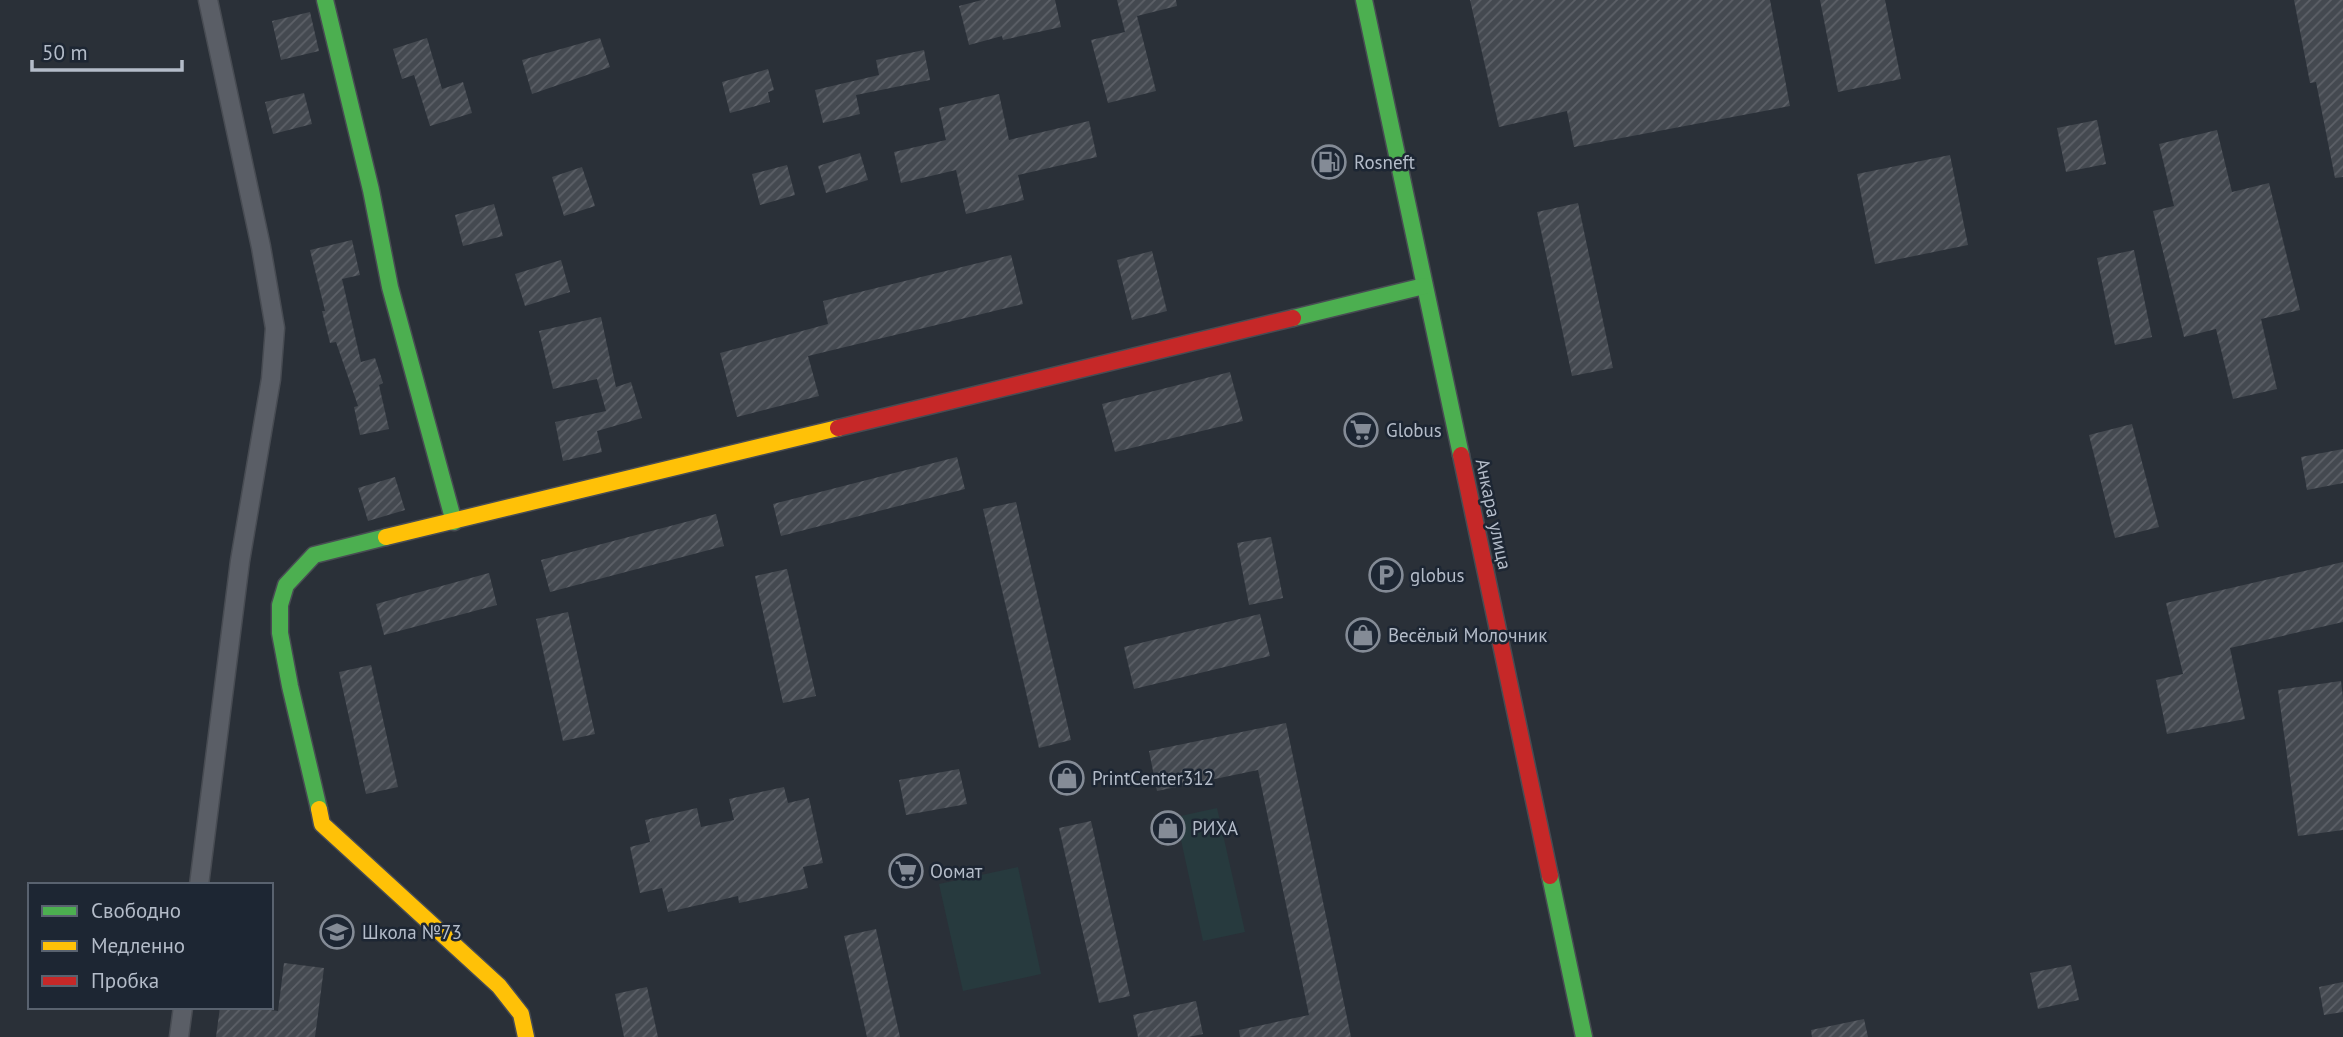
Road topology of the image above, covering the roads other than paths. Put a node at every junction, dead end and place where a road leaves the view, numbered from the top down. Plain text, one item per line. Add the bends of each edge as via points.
1 (208, 0) edge
2 (325, 0) edge
3 (1364, 0) edge
4 (1424, 286) junction
5 (454, 522) junction
6 (199, 883) edge
7 (183, 1009) edge
8 (179, 1037) edge
9 (526, 1037) edge
10 (1584, 1037) edge

1 - 6 street via 275,328
2 - 5 street via 390,287
3 - 4 street, Анкара улица
4 - 5 street
4 - 10 street, Анкара улица
5 - 9 street via 314,555 286,585 280,633 322,824 499,986 522,1014
7 - 8 street

